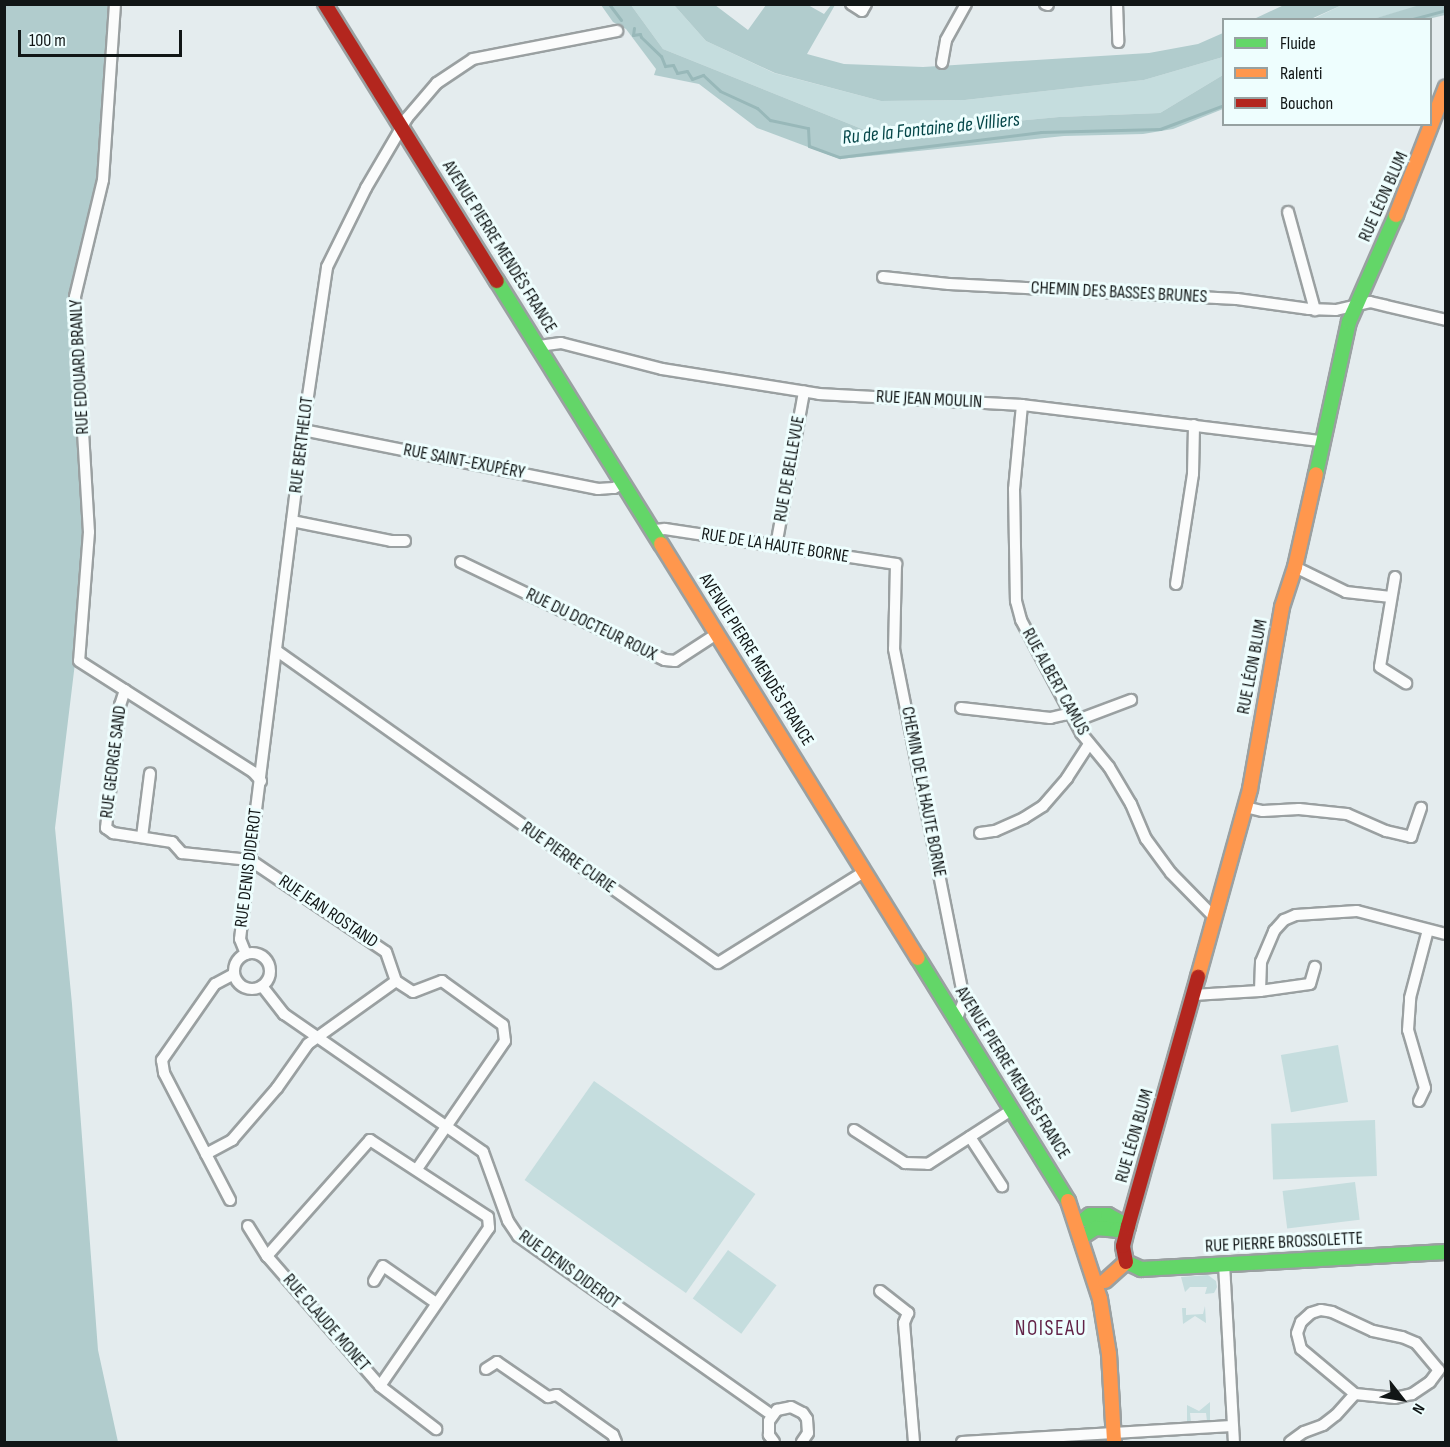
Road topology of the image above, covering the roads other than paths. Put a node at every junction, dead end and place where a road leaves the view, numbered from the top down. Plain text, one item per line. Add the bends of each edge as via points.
1 (115, 4) edge
2 (325, 4) edge
3 (850, 4) edge
4 (866, 4) edge
5 (966, 4) edge
6 (1117, 4) edge
7 (617, 31) dead end
8 (1118, 42) dead end
9 (942, 63) dead end
10 (1446, 87) edge
11 (1432, 125) edge
12 (1432, 126) edge
13 (402, 127) junction
14 (1288, 212) dead end
15 (883, 277) dead end
16 (1355, 306) junction
17 (1315, 310) junction
18 (1446, 320) edge
19 (539, 346) junction
20 (804, 392) junction
21 (1022, 405) junction
22 (1194, 425) junction
23 (303, 430) junction
24 (1321, 441) junction
25 (624, 483) junction
26 (292, 521) junction
27 (654, 530) junction
28 (405, 541) dead end
29 (776, 546) junction
30 (461, 562) dead end
31 (896, 564) joint
32 (1295, 567) junction
33 (1395, 577) dead end
34 (1176, 584) dead end
35 (1391, 597) junction
36 (718, 633) junction
37 (277, 651) junction
38 (1406, 682) dead end
39 (125, 690) junction
40 (1131, 700) dead end
41 (961, 708) dead end
42 (1073, 717) junction
43 (1089, 744) junction
44 (150, 774) dead end
45 (261, 781) junction
46 (1245, 807) junction
47 (1421, 808) dead end
48 (980, 833) dead end
49 (142, 837) junction
50 (250, 860) junction
51 (865, 871) junction
52 (1215, 918) junction
53 (1428, 930) junction
54 (1446, 934) edge
55 (246, 954) junction
56 (1315, 967) dead end
57 (234, 974) junction
58 (396, 981) junction
59 (262, 986) junction
60 (1260, 991) junction
61 (1193, 995) junction
62 (957, 1018) junction
63 (318, 1037) junction
64 (1419, 1101) dead end
65 (1014, 1109) junction
66 (445, 1126) junction
67 (854, 1130) dead end
68 (970, 1137) junction
69 (206, 1154) junction
70 (417, 1169) junction
71 (1002, 1186) dead end
72 (230, 1200) dead end
73 (248, 1226) dead end
74 (1128, 1226) junction
75 (1083, 1228) junction
76 (1446, 1252) edge
77 (267, 1256) junction
78 (1126, 1262) junction
79 (1224, 1264) junction
80 (374, 1281) dead end
81 (1105, 1281) junction
82 (880, 1291) dead end
83 (436, 1303) junction
84 (1109, 1354) junction
85 (486, 1369) dead end
86 (1442, 1370) edge
87 (380, 1386) junction
88 (1355, 1394) junction
89 (772, 1415) junction
90 (1232, 1426) junction
91 (436, 1430) dead end
92 (1113, 1438) edge
93 (806, 1441) edge
94 (616, 1443) edge
95 (774, 1443) edge
96 (914, 1443) edge
97 (962, 1443) edge
98 (1234, 1443) edge
99 (1290, 1443) edge

1 - 39 street, RUE EDOUARD BRANLY via 103,180 75,297 89,532 79,661
2 - 13 main road, AVENUE PIERRE MENDÈS FRANCE
3 - 4 street via 862,11
5 - 9 street via 946,40
6 - 8 street
7 - 13 street, RUE BERTHELOT via 473,58 437,83
10 - 11 main road, RUE LÉON BLUM
12 - 16 main road, RUE LÉON BLUM
13 - 19 main road, AVENUE PIERRE MENDÈS FRANCE
13 - 23 street, RUE BERTHELOT via 327,267
14 - 17 street
15 - 17 street, CHEMIN DES BASSES BRUNES via 1237,299
16 - 17 street, CHEMIN DES BASSES BRUNES
16 - 18 street, CHEMIN DES BASSES BRUNES via 1370,302
16 - 24 main road, RUE LÉON BLUM
19 - 20 street, RUE JEAN MOULIN via 561,343 662,369
19 - 25 main road, AVENUE PIERRE MENDÈS FRANCE
20 - 21 street, RUE JEAN MOULIN
20 - 29 street, RUE DE BELLEVUE
21 - 22 street, RUE JEAN MOULIN
21 - 42 street, RUE ALBERT CAMUS via 1014,489 1016,601 1033,647
22 - 24 street, RUE JEAN MOULIN
22 - 34 street via 1193,474
23 - 25 street, RUE SAINT-EXUPÉRY via 598,489
23 - 26 street, RUE BERTHELOT
24 - 32 main road, RUE LÉON BLUM
25 - 27 main road, AVENUE PIERRE MENDÈS FRANCE
26 - 28 street
26 - 37 street, RUE BERTHELOT
27 - 29 street, RUE DE LA HAUTE BORNE
27 - 36 main road, AVENUE PIERRE MENDÈS FRANCE
29 - 31 street, RUE DE LA HAUTE BORNE
30 - 36 street, RUE DU DOCTEUR ROUX via 665,660 675,661
31 - 62 street, CHEMIN DE LA HAUTE BORNE via 894,649 964,1000
32 - 35 street via 1346,592
32 - 46 main road, RUE LÉON BLUM via 1282,607 1257,761
33 - 35 street
35 - 38 street via 1380,667
36 - 51 main road, AVENUE PIERRE MENDÈS FRANCE
37 - 45 street, RUE BERTHELOT
37 - 51 street, RUE PIERRE CURIE via 718,963
39 - 45 street via 253,772
39 - 49 street, RUE GEORGE SAND via 106,828 113,833
40 - 42 street
41 - 42 street
42 - 43 street, RUE ALBERT CAMUS
43 - 48 street via 1043,806 1005,827
43 - 52 street, RUE ALBERT CAMUS via 1109,767 1171,873
44 - 49 street
45 - 50 street, RUE DENIS DIDEROT
46 - 47 street via 1347,814 1411,837
46 - 52 main road, RUE LÉON BLUM
49 - 50 street, RUE GEORGE SAND via 172,842 182,853
50 - 55 street, RUE DENIS DIDEROT via 240,939
50 - 58 street, RUE JEAN ROSTAND via 386,952
51 - 62 main road, AVENUE PIERRE MENDÈS FRANCE
52 - 61 main road, RUE LÉON BLUM
53 - 54 street
53 - 60 street via 1357,911 1296,915 1284,920 1274,931 1261,962
53 - 64 street via 1409,1008 1408,1030 1425,1088
55 - 57 street via 237,962
55 - 59 street via 258,954 267,961 269,977
56 - 60 street via 1310,984
57 - 59 street via 245,988
57 - 69 street via 215,984 162,1060 164,1073
58 - 63 street
58 - 66 street via 413,992 442,981 503,1025 505,1041
59 - 63 street, RUE DENIS DIDEROT via 285,1014
60 - 61 street
61 - 74 main road, RUE LÉON BLUM
62 - 65 main road, AVENUE PIERRE MENDÈS FRANCE
63 - 66 street, RUE DENIS DIDEROT
63 - 69 street via 308,1044 277,1088 232,1140
65 - 68 street
65 - 75 main road, AVENUE PIERRE MENDÈS FRANCE
66 - 70 street
66 - 89 street, RUE DENIS DIDEROT via 483,1152 508,1221 518,1236
67 - 68 street via 905,1163 928,1164
68 - 71 street
69 - 72 street
70 - 77 street, RUE CLAUDE MONET via 370,1140
70 - 83 street, RUE CLAUDE MONET via 488,1217 489,1228
73 - 77 street
74 - 75 main road via 1117,1230
74 - 78 main road, RUE LÉON BLUM via 1123,1246
75 - 81 main road, AVENUE PIERRE MENDÈS FRANCE
75 - 84 main road, AVENUE PIERRE MENDÈS FRANCE
76 - 79 main road, RUE PIERRE BROSSOLETTE
77 - 87 street, RUE CLAUDE MONET
78 - 79 main road, RUE PIERRE BROSSOLETTE via 1141,1269
78 - 81 main road
79 - 90 street
80 - 83 street via 383,1266
81 - 84 main road, AVENUE PIERRE MENDÈS FRANCE via 1113,1342
82 - 96 street via 908,1313 904,1323
83 - 87 street, RUE CLAUDE MONET
84 - 92 main road, AVENUE PIERRE MENDÈS FRANCE
85 - 94 street via 497,1362 548,1397 557,1395 613,1435
86 - 88 street via 1412,1394 1395,1398
86 - 88 street via 1416,1343 1373,1331 1332,1312 1311,1313 1301,1322 1297,1333 1301,1349
87 - 91 street
88 - 99 street via 1323,1425
89 - 93 street via 791,1407 803,1413 809,1426
89 - 95 street via 768,1428
90 - 92 street
90 - 98 street
92 - 97 street

